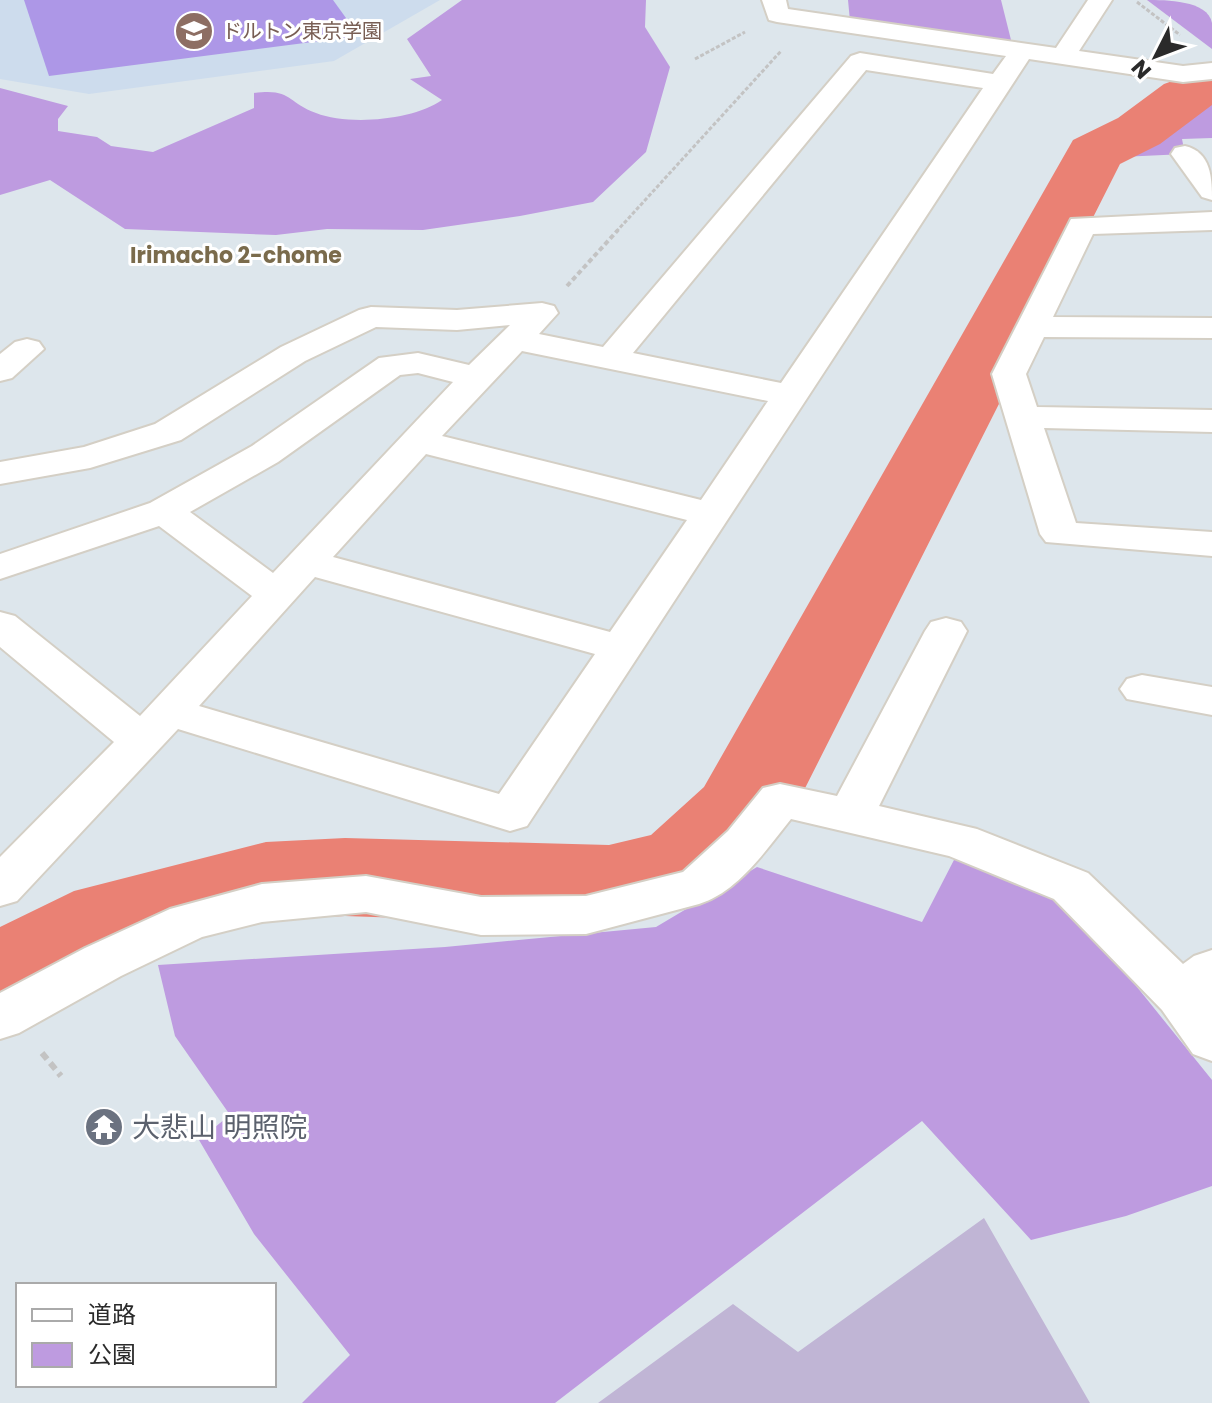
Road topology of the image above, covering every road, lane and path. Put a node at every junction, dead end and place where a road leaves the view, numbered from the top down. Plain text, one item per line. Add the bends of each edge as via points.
1 (1100, 0) edge
2 (1134, 0) edge
3 (775, 8) edge
4 (817, 22) junction
5 (1190, 43) dead end
6 (1022, 50) junction
7 (1063, 56) junction
8 (695, 59) dead end
9 (1212, 71) edge
10 (1000, 83) junction
11 (1185, 154) dead end
12 (1212, 191) edge
13 (1212, 221) edge
14 (542, 313) junction
15 (1032, 327) junction
16 (1212, 328) edge
17 (516, 340) junction
18 (27, 349) dead end
19 (610, 360) junction
20 (0, 371) edge
21 (476, 377) junction
22 (790, 395) junction
23 (1023, 417) junction
24 (1212, 421) edge
25 (417, 441) junction
26 (0, 473) edge
27 (164, 511) junction
28 (711, 514) junction
29 (1212, 544) edge
30 (306, 562) junction
31 (0, 567) edge
32 (276, 594) junction
33 (0, 625) edge
34 (946, 631) dead end
35 (621, 648) junction
36 (1142, 689) dead end
37 (1212, 701) edge
38 (154, 726) junction
39 (850, 816) junction
40 (0, 888) edge
41 (1196, 983) edge
42 (3, 1011) edge
43 (1212, 1039) edge

1 - 7 street
2 - 5 path
3 - 4 street
3 - 8 path via 738,39
4 - 6 street
4 - 14 path via 798,33
6 - 7 street
6 - 10 street
7 - 9 street via 1183,74
10 - 19 street via 860,61
10 - 22 street
11 - 12 street
13 - 15 street via 1082,225
14 - 17 street
14 - 26 street via 457,320 371,317 293,354 168,432 90,457
15 - 16 street
15 - 23 street via 1009,374
17 - 19 street
17 - 21 street
18 - 20 street
19 - 22 street
21 - 25 street
21 - 27 street via 418,363 391,365 265,454
22 - 28 street
23 - 24 street
23 - 29 street via 1060,534
25 - 28 street
25 - 30 street
27 - 31 street
27 - 32 street
28 - 35 street
30 - 32 street
30 - 35 street
32 - 38 street
33 - 38 street
34 - 39 street
35 - 38 street via 510,814
36 - 37 street
38 - 40 street
39 - 41 street via 960,841 1071,886
39 - 42 street via 780,800 745,843 699,886 586,915 481,916 366,894 262,903 188,922
41 - 43 street

